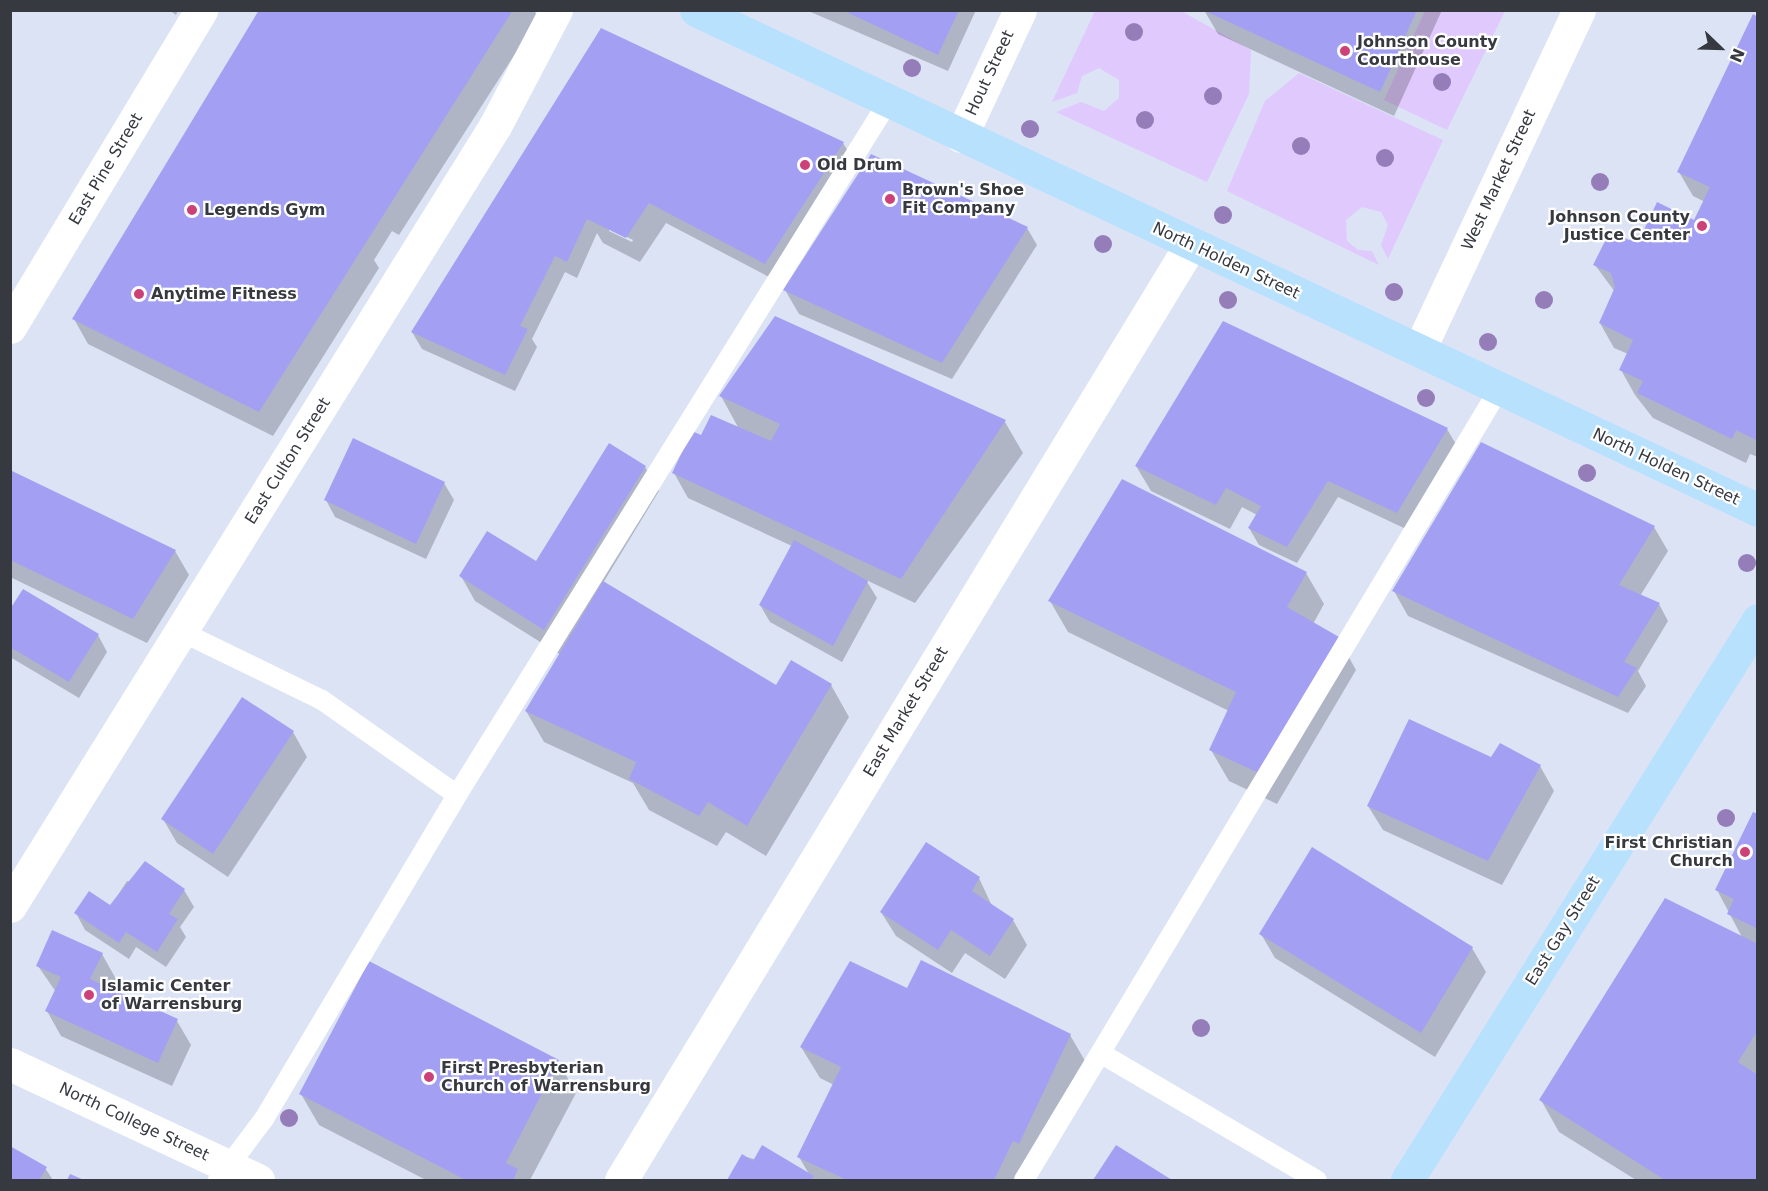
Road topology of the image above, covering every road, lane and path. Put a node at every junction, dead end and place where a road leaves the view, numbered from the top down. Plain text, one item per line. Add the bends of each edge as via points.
1 (201, 10) edge
2 (556, 10) edge
3 (696, 10) edge
4 (1020, 10) edge
5 (1579, 10) edge
6 (888, 102) junction
7 (961, 136) junction
8 (1191, 244) junction
9 (10, 327) edge
10 (1419, 350) junction
11 (1499, 389) junction
12 (1758, 510) edge
13 (1758, 620) edge
14 (182, 632) junction
15 (457, 795) junction
16 (10, 906) edge
17 (1102, 1054) junction
18 (10, 1064) edge
19 (222, 1173) edge
20 (258, 1180) edge
21 (621, 1180) edge
22 (1024, 1180) edge
23 (1317, 1180) edge
24 (1407, 1180) edge

1 - 9 street, East Pine Street
2 - 14 street, East Culton Street via 495,126
3 - 6 main road, North Holden Street
4 - 7 street, Hout Street
5 - 10 street, West Market Street
6 - 7 main road, North Holden Street
6 - 15 lane
7 - 8 main road, North Holden Street
8 - 10 main road, North Holden Street
8 - 21 street, East Market Street
10 - 11 main road, North Holden Street
11 - 12 main road, North Holden Street
11 - 17 lane
13 - 24 main road, East Gay Street
14 - 15 lane via 322,700
14 - 16 street, East Culton Street
15 - 19 lane via 264,1119
17 - 22 lane
17 - 23 lane
18 - 19 street, North College Street
19 - 20 street, North College Street

